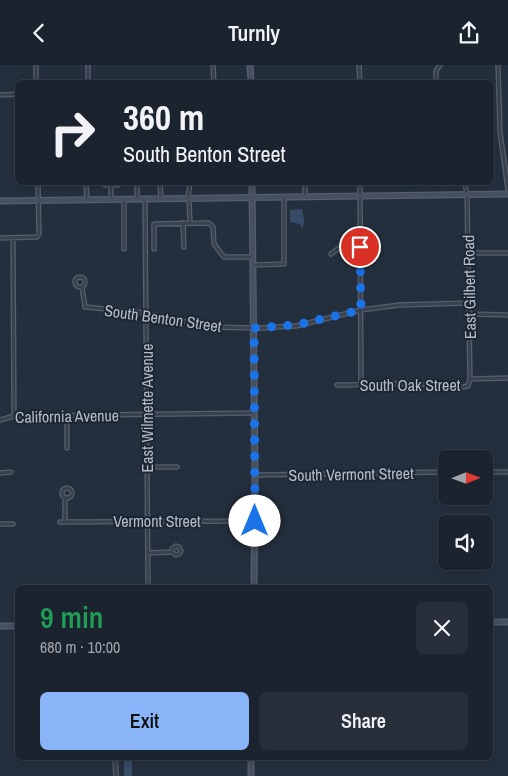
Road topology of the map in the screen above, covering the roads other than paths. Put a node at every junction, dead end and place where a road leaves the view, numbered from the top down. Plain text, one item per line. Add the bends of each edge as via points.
1 (36, 65) edge
2 (88, 65) edge
3 (213, 65) edge
4 (250, 65) edge
5 (359, 65) edge
6 (440, 65) edge
7 (498, 65) edge
8 (36, 80) edge
9 (88, 80) edge
10 (214, 80) edge
11 (251, 80) edge
12 (360, 80) edge
13 (436, 80) edge
14 (15, 94) edge
15 (0, 95) edge
16 (38, 185) edge
17 (86, 185) edge
18 (104, 185) dead end
19 (111, 185) junction
20 (118, 185) dead end
21 (137, 185) edge
22 (160, 185) edge
23 (190, 185) edge
24 (252, 185) edge
25 (305, 185) edge
26 (360, 185) edge
27 (466, 185) edge
28 (508, 189) edge
29 (508, 194) edge
30 (468, 195) junction
31 (360, 196) junction
32 (305, 197) junction
33 (284, 198) junction
34 (145, 199) junction
35 (161, 199) junction
36 (189, 199) junction
37 (253, 199) junction
38 (111, 200) junction
39 (124, 200) junction
40 (137, 200) junction
41 (0, 201) edge
42 (38, 201) junction
43 (87, 201) junction
44 (183, 223) junction
45 (190, 223) junction
46 (0, 238) edge
47 (13, 238) junction
48 (184, 247) dead end
49 (360, 247) junction
50 (124, 249) dead end
51 (154, 249) dead end
52 (468, 253) junction
53 (508, 253) edge
54 (331, 254) dead end
55 (252, 257) junction
56 (252, 265) junction
57 (82, 287) dead end
58 (469, 303) junction
59 (361, 310) junction
60 (146, 313) junction
61 (469, 314) junction
62 (508, 315) edge
63 (254, 328) junction
64 (508, 377) edge
65 (470, 379) junction
66 (337, 385) dead end
67 (361, 385) junction
68 (254, 413) junction
69 (147, 415) junction
70 (14, 416) junction
71 (67, 416) junction
72 (0, 420) edge
73 (67, 448) dead end
74 (148, 467) junction
75 (177, 467) dead end
76 (11, 472) dead end
77 (438, 472) edge
78 (493, 472) edge
79 (508, 472) edge
80 (0, 473) edge
81 (255, 475) junction
82 (65, 497) dead end
83 (147, 521) junction
84 (255, 521) junction
85 (60, 522) dead end
86 (65, 522) junction
87 (0, 524) edge
88 (13, 524) dead end
89 (172, 552) dead end
90 (148, 553) junction
91 (148, 585) edge
92 (254, 585) edge
93 (493, 622) edge
94 (508, 622) edge
95 (0, 626) edge
96 (15, 626) edge
97 (115, 760) edge
98 (251, 760) edge
99 (116, 776) edge
100 (251, 776) edge

1 - 8 street
2 - 9 street
3 - 10 street
4 - 11 main road
5 - 12 street
6 - 13 street
7 - 28 street via 500,132
14 - 15 street
16 - 42 street
17 - 43 street
18 - 19 street
19 - 20 street
19 - 38 street
21 - 40 street
22 - 35 street
23 - 36 street
24 - 37 main road
25 - 32 street
26 - 31 street
27 - 30 street, East Gilbert Road
29 - 30 main road
30 - 31 main road
30 - 52 street, East Gilbert Road
31 - 32 main road
31 - 49 street
32 - 33 main road
33 - 37 main road
33 - 56 street via 284,264
34 - 35 main road
34 - 40 main road
34 - 60 street, East Wilmette Avenue
35 - 36 main road
36 - 37 main road
36 - 45 street
37 - 55 main road
38 - 39 main road
38 - 43 main road
39 - 40 main road
39 - 50 street
41 - 42 main road
42 - 43 main road
42 - 47 street via 37,237
44 - 45 street
44 - 48 street
44 - 51 street via 154,224
45 - 55 street via 211,223 213,243 224,257
46 - 47 street
47 - 70 street
49 - 54 street via 339,247
49 - 59 street
52 - 53 street
52 - 58 street, East Gilbert Road
55 - 56 main road
56 - 63 main road
57 - 60 street, South Benton Street via 85,307
58 - 59 street, South Benton Street via 399,305
58 - 61 street, East Gilbert Road
59 - 63 street, South Benton Street via 296,325
59 - 67 street
60 - 63 street, South Benton Street via 208,327
60 - 69 street, East Wilmette Avenue
61 - 62 street
61 - 65 street, East Gilbert Road
63 - 68 main road
64 - 65 street, South Oak Street
65 - 67 street, South Oak Street via 468,386 461,388 422,384
66 - 67 street, South Oak Street
68 - 69 street, California Avenue
68 - 81 main road
69 - 71 street, California Avenue
69 - 74 street, East Wilmette Avenue
70 - 71 street, California Avenue
70 - 72 street, California Avenue
71 - 73 street
74 - 75 street
74 - 83 street, East Wilmette Avenue
76 - 80 street
77 - 81 street, South Vermont Street
78 - 79 street
81 - 84 main road
82 - 86 street
83 - 84 street, Vermont Street
83 - 86 street, Vermont Street
83 - 90 street, East Wilmette Avenue
84 - 92 main road
85 - 86 street, Vermont Street
87 - 88 street
89 - 90 street
90 - 91 street, East Wilmette Avenue
93 - 94 main road
95 - 96 main road
97 - 99 street
98 - 100 main road

